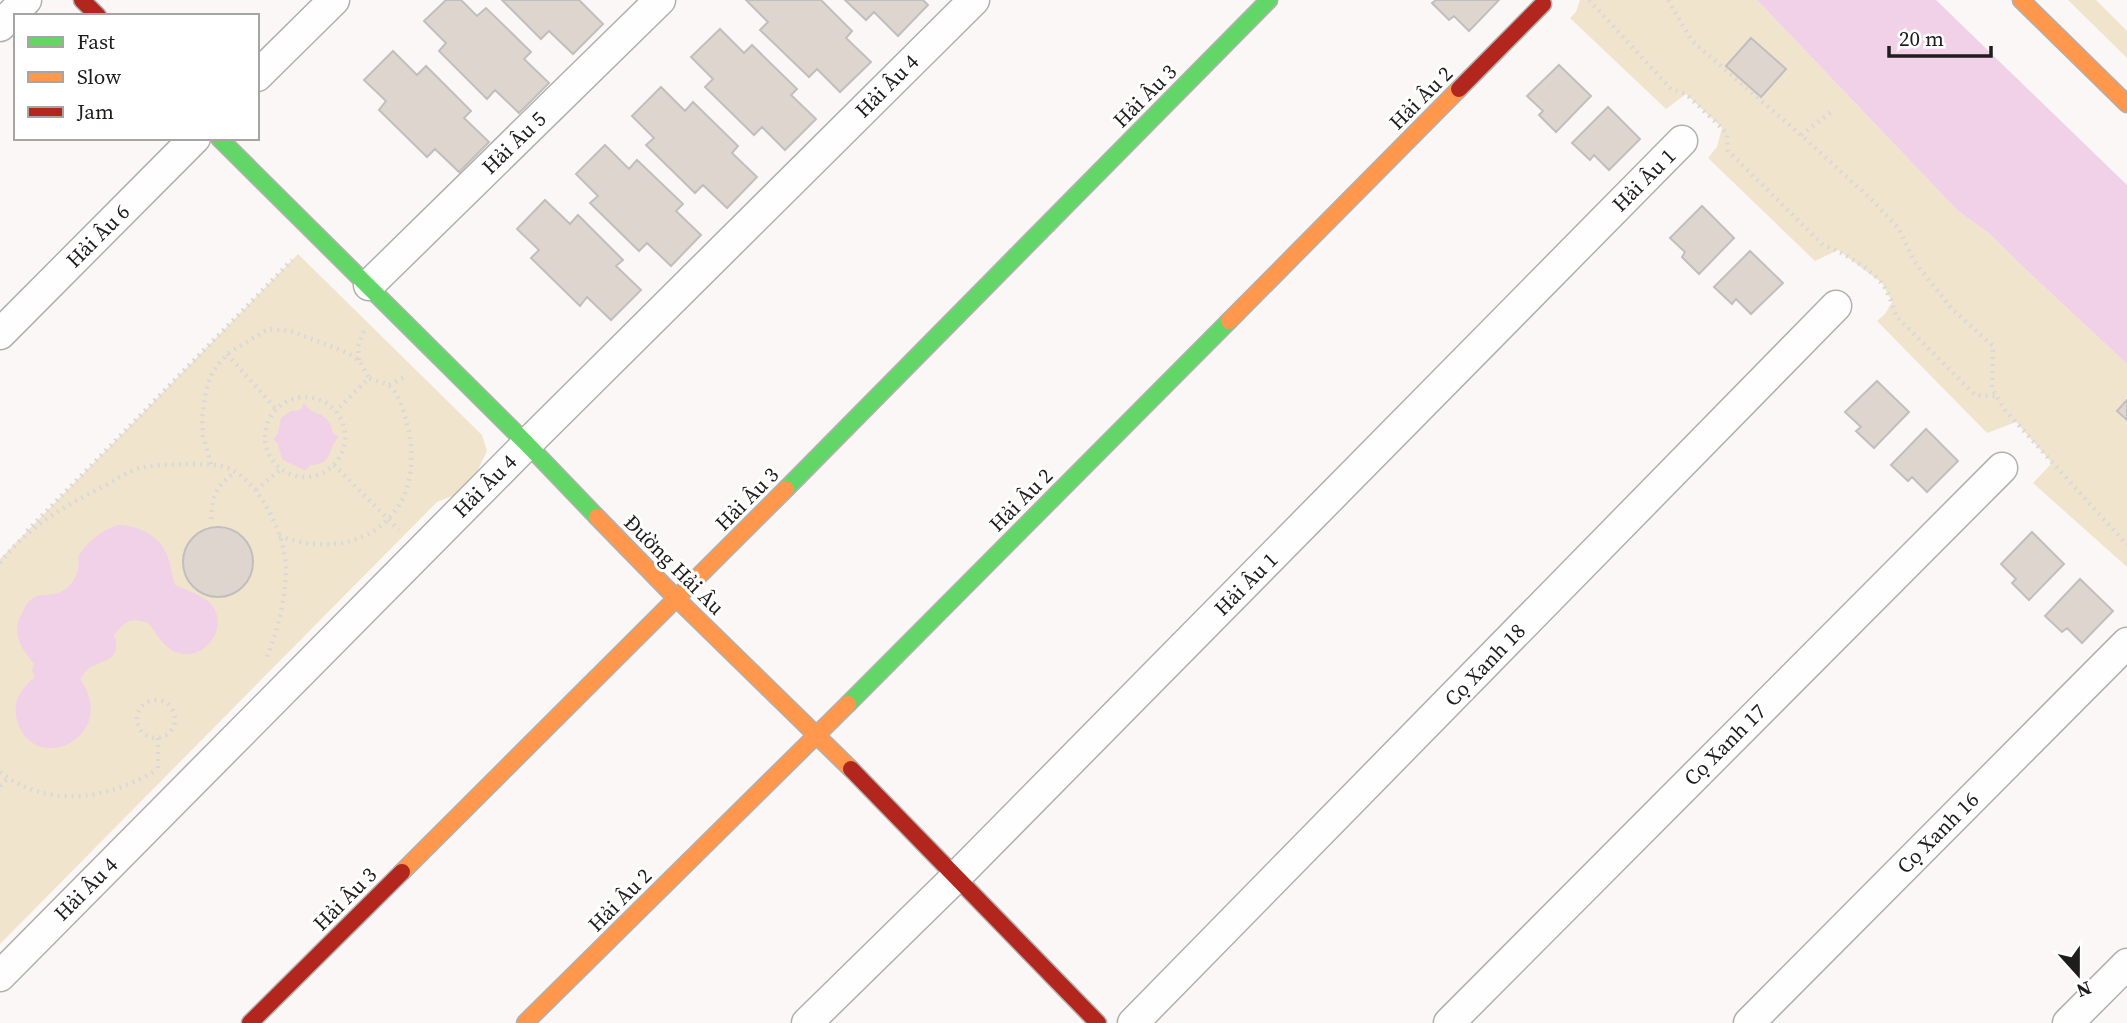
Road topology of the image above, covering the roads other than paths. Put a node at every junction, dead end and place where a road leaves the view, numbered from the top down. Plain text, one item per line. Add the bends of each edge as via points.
1 (26, 0) edge
2 (82, 0) edge
3 (334, 0) edge
4 (660, 0) edge
5 (974, 0) edge
6 (1269, 0) edge
7 (2021, 0) edge
8 (1543, 4) dead end
9 (96, 14) edge
10 (0, 26) edge
11 (259, 74) edge
12 (2127, 104) edge
13 (193, 140) edge
14 (221, 140) edge
15 (1682, 141) dead end
16 (369, 285) junction
17 (1836, 306) dead end
18 (0, 334) edge
19 (527, 444) junction
20 (2002, 468) dead end
21 (677, 599) junction
22 (2127, 643) edge
23 (818, 735) junction
24 (955, 878) junction
25 (2127, 964) edge
26 (0, 976) edge
27 (250, 1023) edge
28 (525, 1023) edge
29 (807, 1023) edge
30 (1098, 1023) edge
31 (1133, 1023) edge
32 (1449, 1023) edge
33 (1749, 1023) edge
34 (2068, 1023) edge

1 - 10 street
2 - 9 street
3 - 11 street
4 - 16 street, Hải Âu 5
5 - 19 street, Hải Âu 4
6 - 21 street, Hải Âu 3
7 - 12 street
8 - 23 street, Hải Âu 2
13 - 18 street, Hải Âu 6
14 - 16 street, Đường Hải Âu
15 - 24 street, Hải Âu 1
16 - 19 street, Đường Hải Âu
17 - 31 street, Cọ Xanh 18
19 - 21 street, Đường Hải Âu
19 - 26 street, Hải Âu 4
20 - 32 street, Cọ Xanh 17
21 - 23 street, Đường Hải Âu
21 - 27 street, Hải Âu 3
22 - 33 street, Cọ Xanh 16
23 - 24 street, Đường Hải Âu
23 - 28 street, Hải Âu 2
24 - 29 street, Hải Âu 1
24 - 30 street, Đường Hải Âu
25 - 34 street

